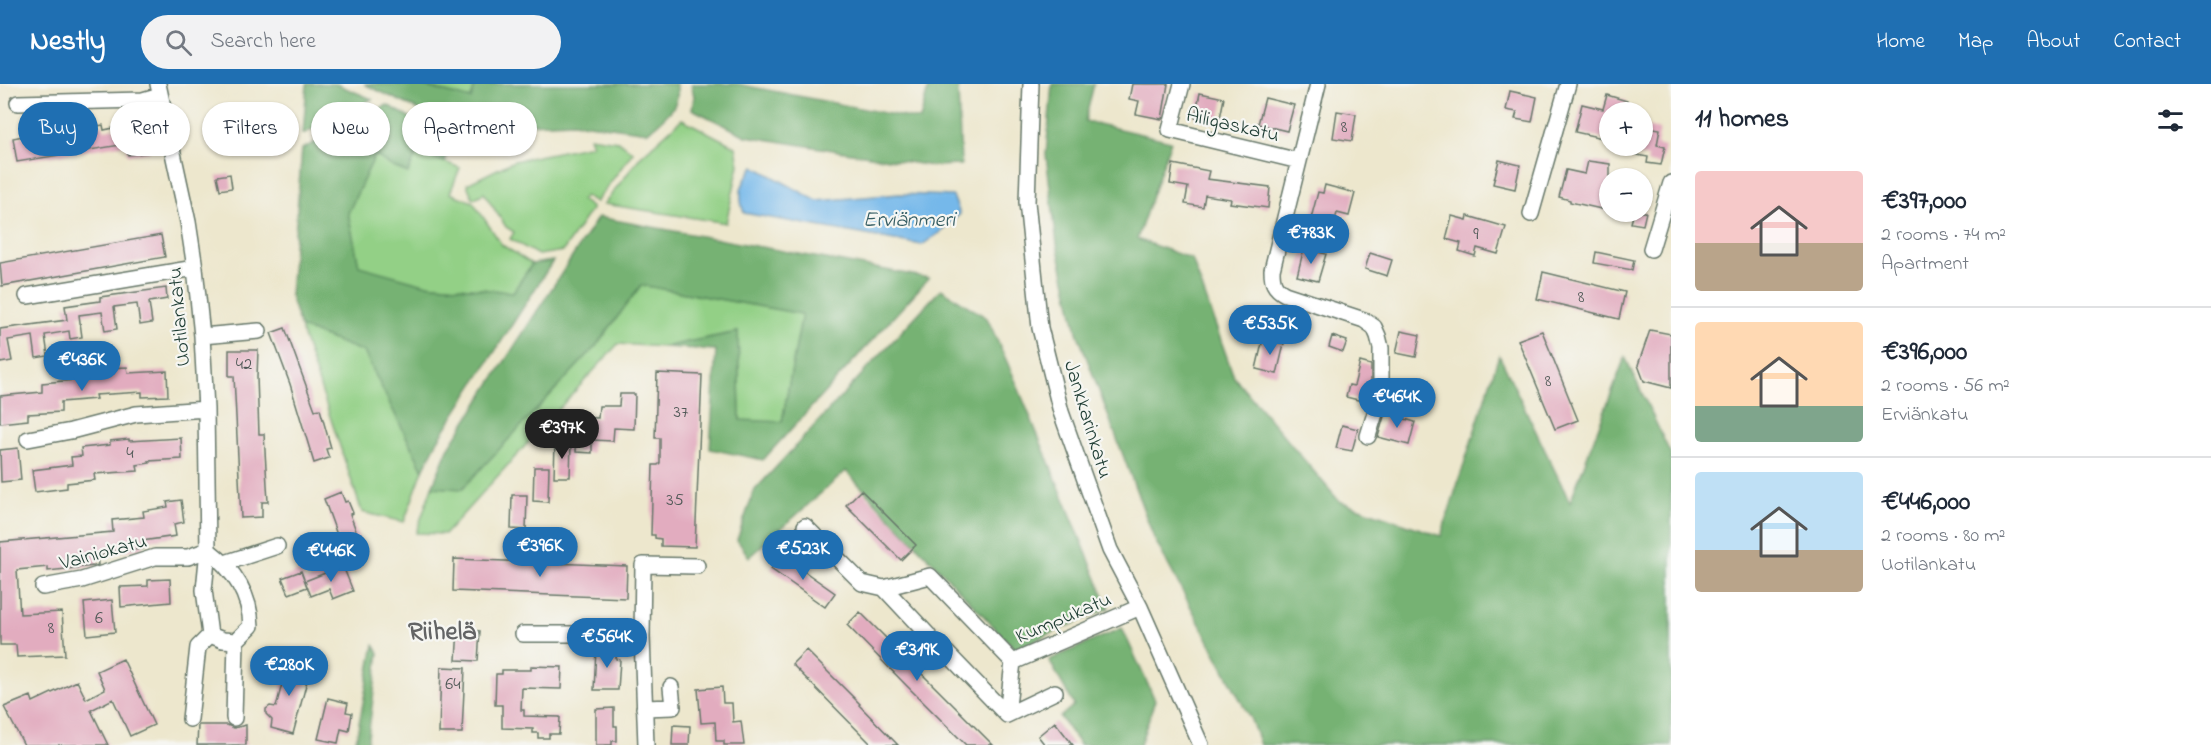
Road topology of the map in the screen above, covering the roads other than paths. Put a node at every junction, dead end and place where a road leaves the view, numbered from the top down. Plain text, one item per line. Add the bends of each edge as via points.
1 (1031, 84) edge
2 (1182, 84) edge
3 (1318, 84) edge
4 (1568, 84) edge
5 (159, 90) edge
6 (60, 102) edge
7 (1299, 161) junction
8 (1671, 183) edge
9 (1531, 214) dead end
10 (1651, 249) dead end
11 (195, 268) junction
12 (27, 296) dead end
13 (259, 331) dead end
14 (202, 336) junction
15 (206, 409) junction
16 (1368, 436) dead end
17 (28, 438) dead end
18 (805, 526) dead end
19 (277, 546) dead end
20 (208, 550) junction
21 (225, 563) junction
22 (697, 566) dead end
23 (43, 587) dead end
24 (884, 588) junction
25 (1140, 607) junction
26 (523, 634) dead end
27 (210, 635) junction
28 (928, 635) dead end
29 (642, 637) junction
30 (236, 641) junction
31 (947, 653) dead end
32 (1013, 662) junction
33 (671, 687) dead end
34 (1055, 692) dead end
35 (644, 708) junction
36 (1007, 715) junction
37 (234, 718) dead end
38 (190, 719) dead end
39 (646, 745) edge
40 (1201, 745) edge

1 - 25 street, Jankkarinkatu via 1027,202 1040,328 1061,412 1110,550
2 - 7 street, Ailigaskatu via 1170,130
3 - 7 street
4 - 9 street
5 - 6 street via 143,100
5 - 11 street, Uotilankatu
7 - 16 street via 1272,282 1278,290 1374,327 1381,348 1381,394
8 - 10 street
11 - 12 street
11 - 14 street, Uotilankatu
13 - 14 street
14 - 15 street, Uotilankatu
15 - 17 street via 136,414
15 - 20 street, Uotilankatu
18 - 24 street via 862,583
19 - 21 street
20 - 21 street
20 - 23 street, Vainiokatu via 188,557 155,556 82,580
20 - 27 street, Uotilankatu via 204,590
21 - 30 street via 251,609 251,626
22 - 29 street via 643,565
24 - 28 street
24 - 32 street, Kumpukatu via 930,576
25 - 32 street, Kumpukatu
25 - 40 street, Jankkarinkatu
26 - 29 street
27 - 30 street
27 - 38 street via 198,647
29 - 35 street
30 - 37 street
31 - 36 street
32 - 36 street
33 - 35 street via 673,707
34 - 36 street
35 - 39 street

